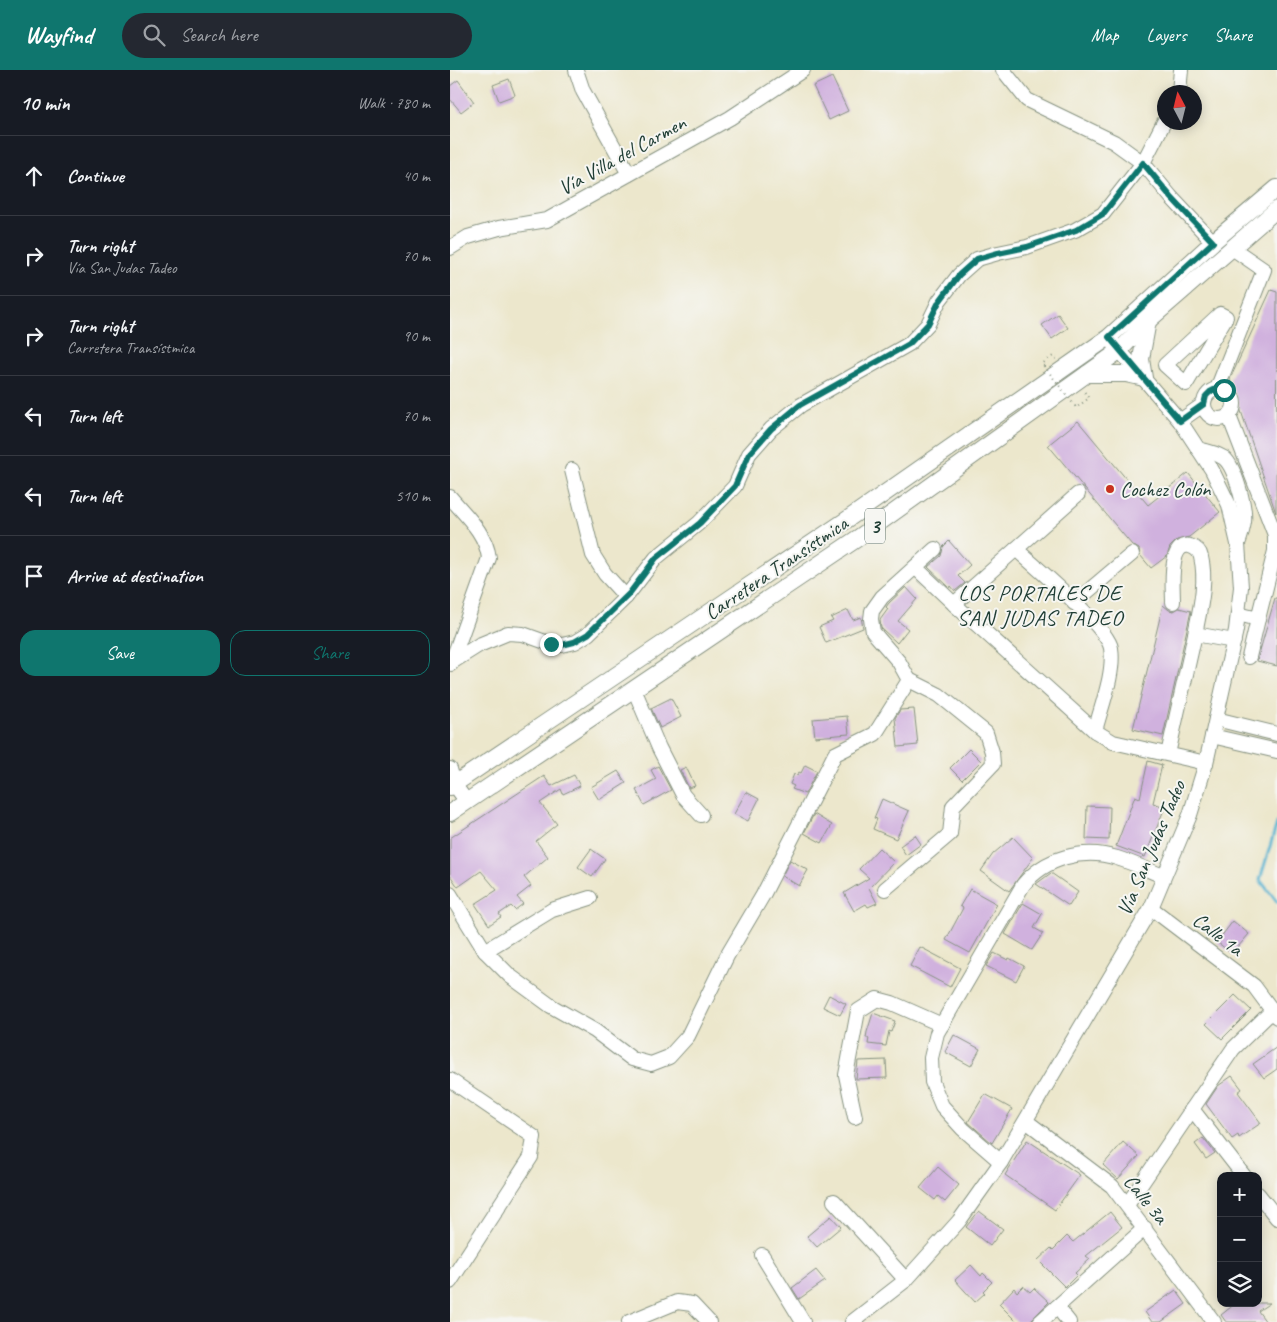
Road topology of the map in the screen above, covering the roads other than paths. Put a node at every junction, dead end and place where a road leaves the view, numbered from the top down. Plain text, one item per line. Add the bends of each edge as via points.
1 (576, 70) edge
2 (802, 70) edge
3 (1003, 70) edge
4 (1181, 70) edge
5 (1180, 85) edge
6 (1160, 130) edge
7 (1143, 163) junction
8 (629, 174) junction
9 (1277, 188) edge
10 (1277, 209) edge
11 (1213, 242) junction
12 (450, 248) edge
13 (1232, 248) junction
14 (1226, 316) junction
15 (1148, 321) junction
16 (1242, 324) junction
17 (1109, 337) junction
18 (1119, 351) junction
19 (1088, 374) junction
20 (1144, 378) junction
21 (1186, 384) junction
22 (1209, 396) junction
23 (1229, 416) junction
24 (1180, 421) junction
25 (572, 470) dead end
26 (1078, 494) dead end
27 (450, 497) edge
28 (935, 549) dead end
29 (1016, 550) junction
30 (1132, 554) dead end
31 (915, 567) junction
32 (626, 597) junction
33 (1173, 602) dead end
34 (1074, 603) junction
35 (954, 604) junction
36 (1238, 614) junction
37 (1258, 618) junction
38 (1195, 634) junction
39 (1234, 641) junction
40 (1249, 657) dead end
41 (451, 665) edge
42 (909, 680) junction
43 (634, 690) junction
44 (1216, 719) junction
45 (1095, 731) junction
46 (1277, 734) edge
47 (1212, 736) junction
48 (1277, 752) edge
49 (1168, 754) junction
50 (1206, 763) junction
51 (451, 780) edge
52 (467, 802) junction
53 (450, 813) edge
54 (701, 815) dead end
55 (1164, 876) junction
56 (885, 889) dead end
57 (450, 894) edge
58 (590, 898) dead end
59 (1151, 908) junction
60 (485, 951) junction
61 (1275, 1015) edge
62 (942, 1025) junction
63 (450, 1080) edge
64 (1192, 1109) junction
65 (856, 1117) dead end
66 (1026, 1121) junction
67 (1000, 1162) junction
68 (1241, 1172) edge
69 (1262, 1199) edge
70 (834, 1201) dead end
71 (1127, 1206) junction
72 (1277, 1218) edge
73 (1145, 1228) junction
74 (762, 1255) dead end
75 (906, 1280) junction
76 (450, 1282) edge
77 (1057, 1307) junction
78 (629, 1322) edge
79 (709, 1322) edge
80 (803, 1322) edge
81 (852, 1322) edge
82 (1040, 1322) edge
83 (1068, 1322) edge
84 (1214, 1322) edge

1 - 8 street via 583,91
2 - 8 street, Vía Villa del Carmen via 730,118
3 - 7 street via 1027,100 1114,142
4 - 5 street
6 - 7 street
7 - 11 street
7 - 32 street via 1103,214 1076,230 1027,247 977,259 959,275 928,324 909,344 800,405 771,429 749,454 735,486 700,523 656,558
8 - 12 street, Vía Villa del Carmen via 547,220 468,237
9 - 11 main road, Carretera Transístmica / 3
10 - 13 main road, Carretera Transístmica / 3
11 - 17 main road, Carretera Transístmica / 3
13 - 15 main road, Carretera Transístmica / 3
13 - 16 street via 1264,270
14 - 16 street
14 - 21 street
14 - 21 street via 1220,314 1165,365
15 - 18 main road, Carretera Transístmica / 3
15 - 20 main road via 1141,359
16 - 22 street
17 - 18 street, Vía San Judas Tadeo
17 - 51 main road, Carretera Transístmica / 3 via 845,521
18 - 19 main road, Carretera Transístmica / 3
18 - 20 street, Vía San Judas Tadeo
19 - 20 main road via 1126,374
19 - 43 main road, Carretera Transístmica / 3 via 858,538
20 - 24 street, Vía San Judas Tadeo
21 - 22 street
22 - 23 street via 1206,412 1213,418
22 - 23 street via 1224,390 1231,394 1234,409
22 - 24 street
23 - 37 street via 1275,536 1275,551
24 - 36 street, Vía San Judas Tadeo via 1212,470 1229,504 1238,544 1242,587
25 - 32 street via 593,555
26 - 29 street
27 - 41 street via 483,536 489,558
28 - 31 street
29 - 34 street
29 - 35 street
30 - 34 street
31 - 35 street
31 - 42 street via 882,597 872,611 871,619 873,632 899,662
32 - 41 street via 588,634 574,642 551,644 523,634 508,633 479,644
33 - 38 street via 1174,559 1180,548 1195,548 1201,554 1203,578
34 - 45 street via 1104,633 1111,647 1112,666
35 - 45 street
36 - 37 street
36 - 39 street, Vía San Judas Tadeo
37 - 40 street
38 - 39 street
38 - 49 street
39 - 44 street, Vía San Judas Tadeo
42 - 56 street via 939,695 986,733 993,764 952,806 950,834
42 - 60 street via 875,734 835,754 688,1036 669,1057 651,1064 632,1059 510,976
43 - 52 main road, Carretera Transístmica / 3
43 - 54 street via 683,795
44 - 46 street
44 - 47 street, Vía San Judas Tadeo
45 - 49 street via 1113,742
47 - 48 street
47 - 50 street, Vía San Judas Tadeo
49 - 50 street
50 - 55 street, Vía San Judas Tadeo via 1190,815
51 - 52 street
52 - 53 main road, Carretera Transístmica / 3
55 - 59 street, Vía San Judas Tadeo
55 - 62 street via 1116,857 1098,854 1072,855 1031,874
57 - 60 street
58 - 60 street via 552,910
59 - 61 street, Calle 1a via 1254,986
59 - 66 street, Vía San Judas Tadeo
61 - 64 street via 1233,1049
62 - 65 street via 877,999 858,1011 846,1075
62 - 67 street via 931,1058 932,1082 942,1106
63 - 76 street via 534,1136 531,1157
64 - 68 street
64 - 71 street
66 - 67 street, Vía San Judas Tadeo
66 - 71 street, Calle 3a via 1112,1186
67 - 75 street, Vía San Judas Tadeo via 959,1221
69 - 72 street
70 - 75 street
71 - 73 street, Calle 3a
73 - 77 street
73 - 84 street, Calle 3a
74 - 80 street
75 - 81 street, Vía San Judas Tadeo
77 - 82 street
77 - 83 street
78 - 79 street via 677,1302 692,1304

